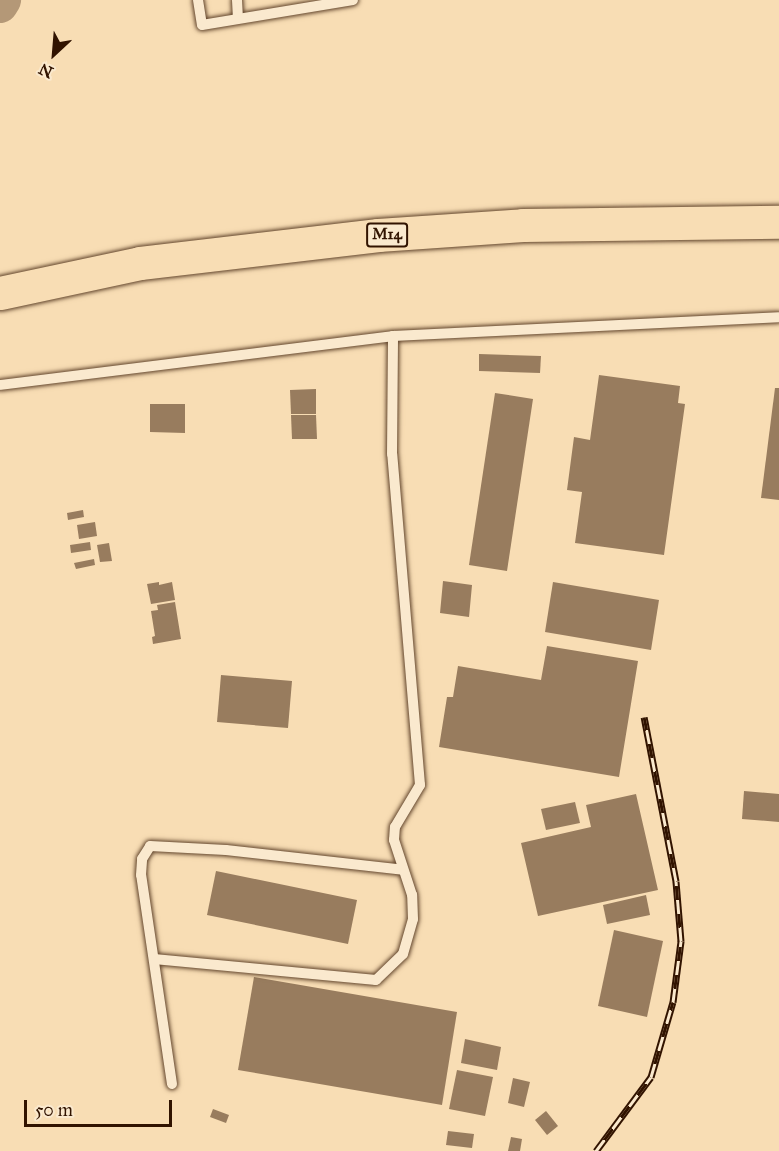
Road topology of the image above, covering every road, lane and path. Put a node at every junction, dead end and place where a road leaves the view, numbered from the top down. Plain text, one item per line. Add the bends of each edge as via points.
1 (198, 0) edge
2 (237, 0) edge
3 (353, 0) edge
4 (238, 18) junction
5 (779, 222) edge
6 (0, 293) edge
7 (779, 317) edge
8 (393, 336) junction
9 (0, 386) edge
10 (403, 870) junction
11 (154, 959) junction
12 (172, 1084) dead end

1 - 4 lane via 202,25
2 - 4 lane
3 - 4 lane
5 - 6 highway, M14 via 523,225 378,235 140,263
7 - 8 lane
8 - 9 lane
8 - 10 lane via 392,454 420,785 395,827 394,840
10 - 11 lane via 412,895 413,919 403,954 376,980
10 - 11 lane via 226,850 150,846 142,859 141,875
11 - 12 lane

